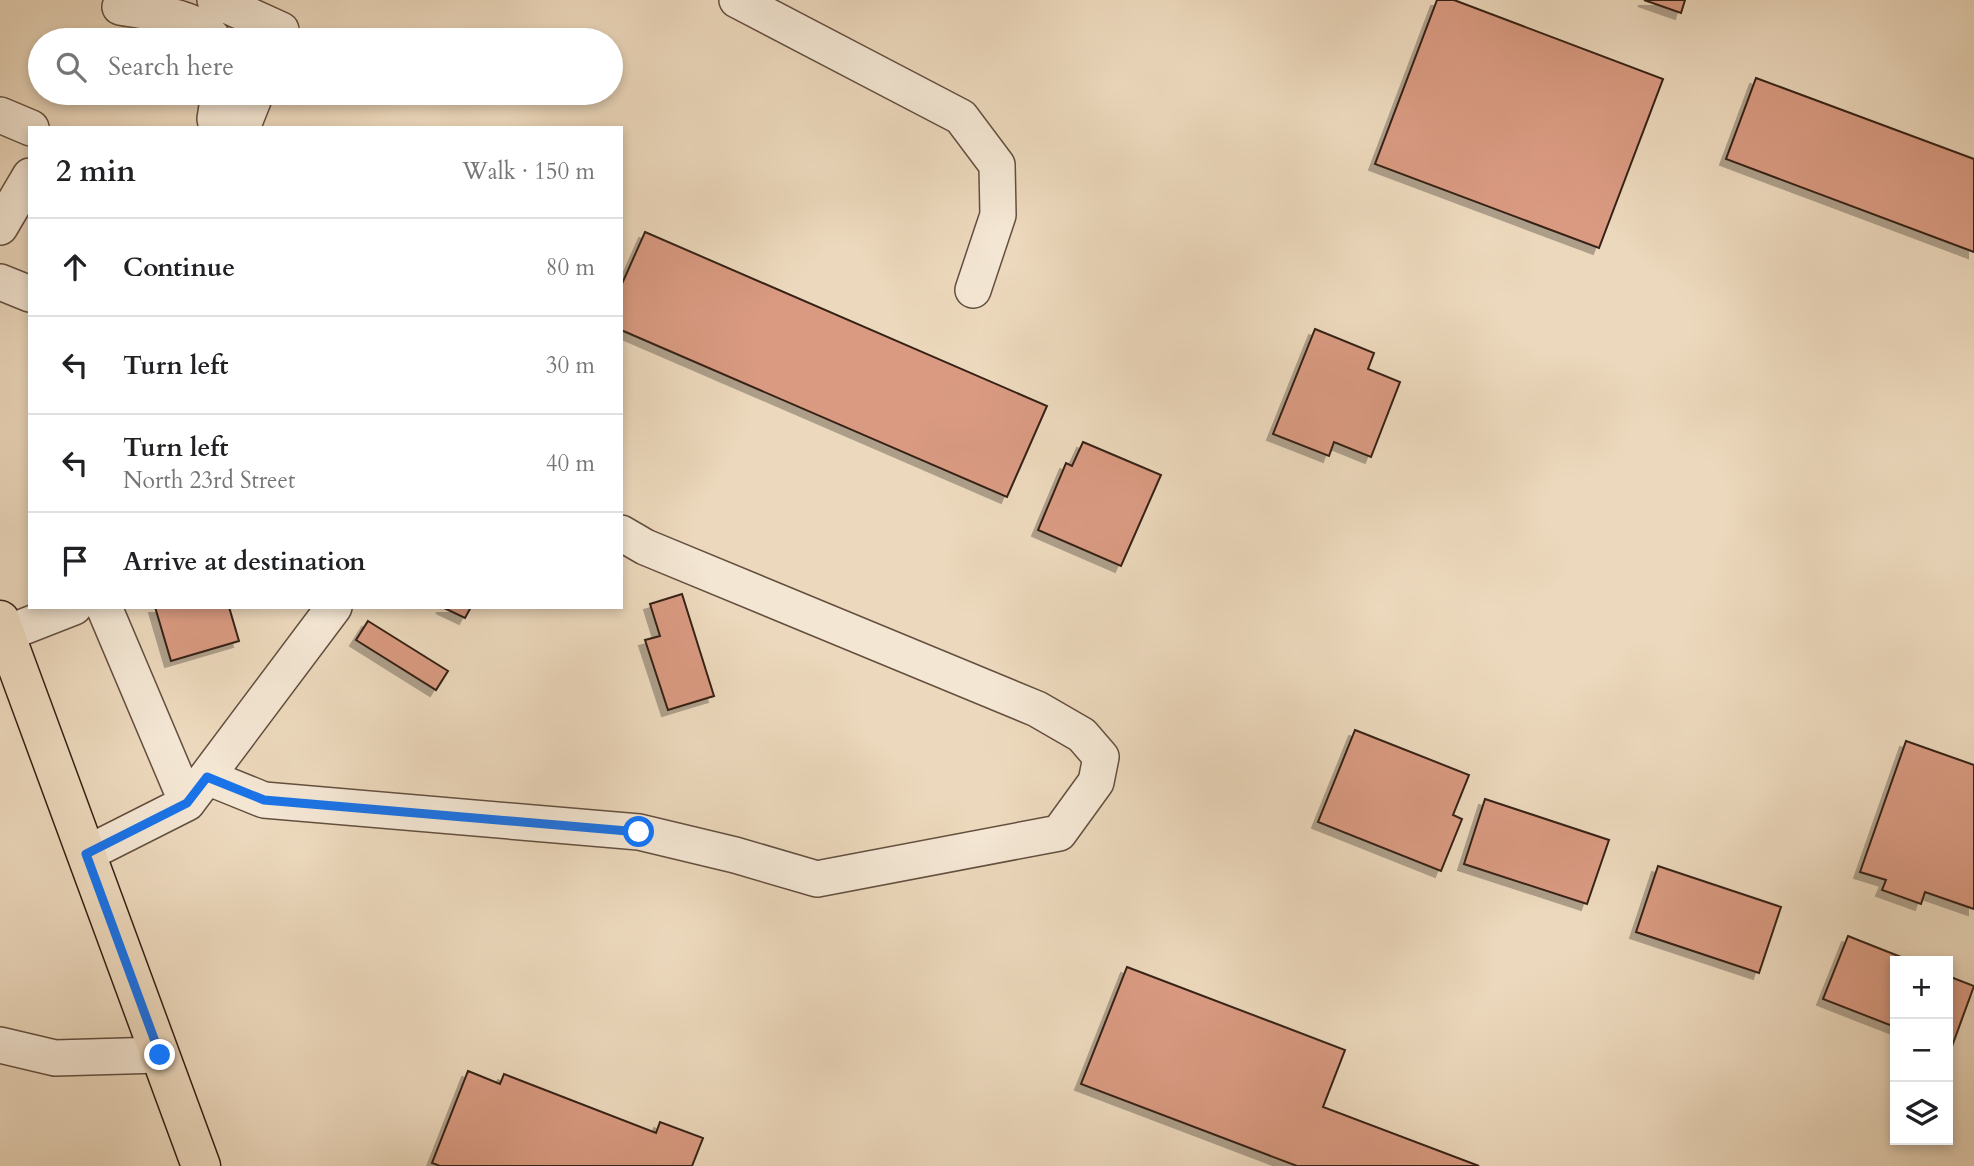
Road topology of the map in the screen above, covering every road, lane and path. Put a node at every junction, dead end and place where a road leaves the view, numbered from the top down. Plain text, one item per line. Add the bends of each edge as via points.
1 (215, 0) edge
2 (737, 0) edge
3 (120, 7) dead end
4 (201, 28) edge
5 (277, 28) edge
6 (217, 105) edge
7 (251, 105) edge
8 (0, 115) edge
9 (217, 126) edge
10 (243, 126) edge
11 (28, 127) edge
12 (28, 179) edge
13 (0, 227) edge
14 (0, 282) edge
15 (973, 290) dead end
16 (28, 293) edge
17 (623, 534) edge
18 (67, 609) edge
19 (105, 609) edge
20 (333, 609) edge
21 (3, 627) edge
22 (197, 790) junction
23 (86, 854) junction
24 (0, 1045) edge
25 (160, 1055) junction
26 (201, 1166) edge

1 - 5 lane
2 - 15 lane via 961,117 997,165 998,215
3 - 4 lane
6 - 9 lane
7 - 10 lane
8 - 11 lane
12 - 13 lane
14 - 16 lane
17 - 22 lane via 1037,709 1082,735 1101,757 1096,782 1059,833 817,879 639,832 264,800
18 - 21 lane
19 - 22 lane
20 - 22 lane
21 - 23 main road
22 - 23 lane
23 - 25 main road
24 - 25 lane via 55,1058
25 - 26 main road

